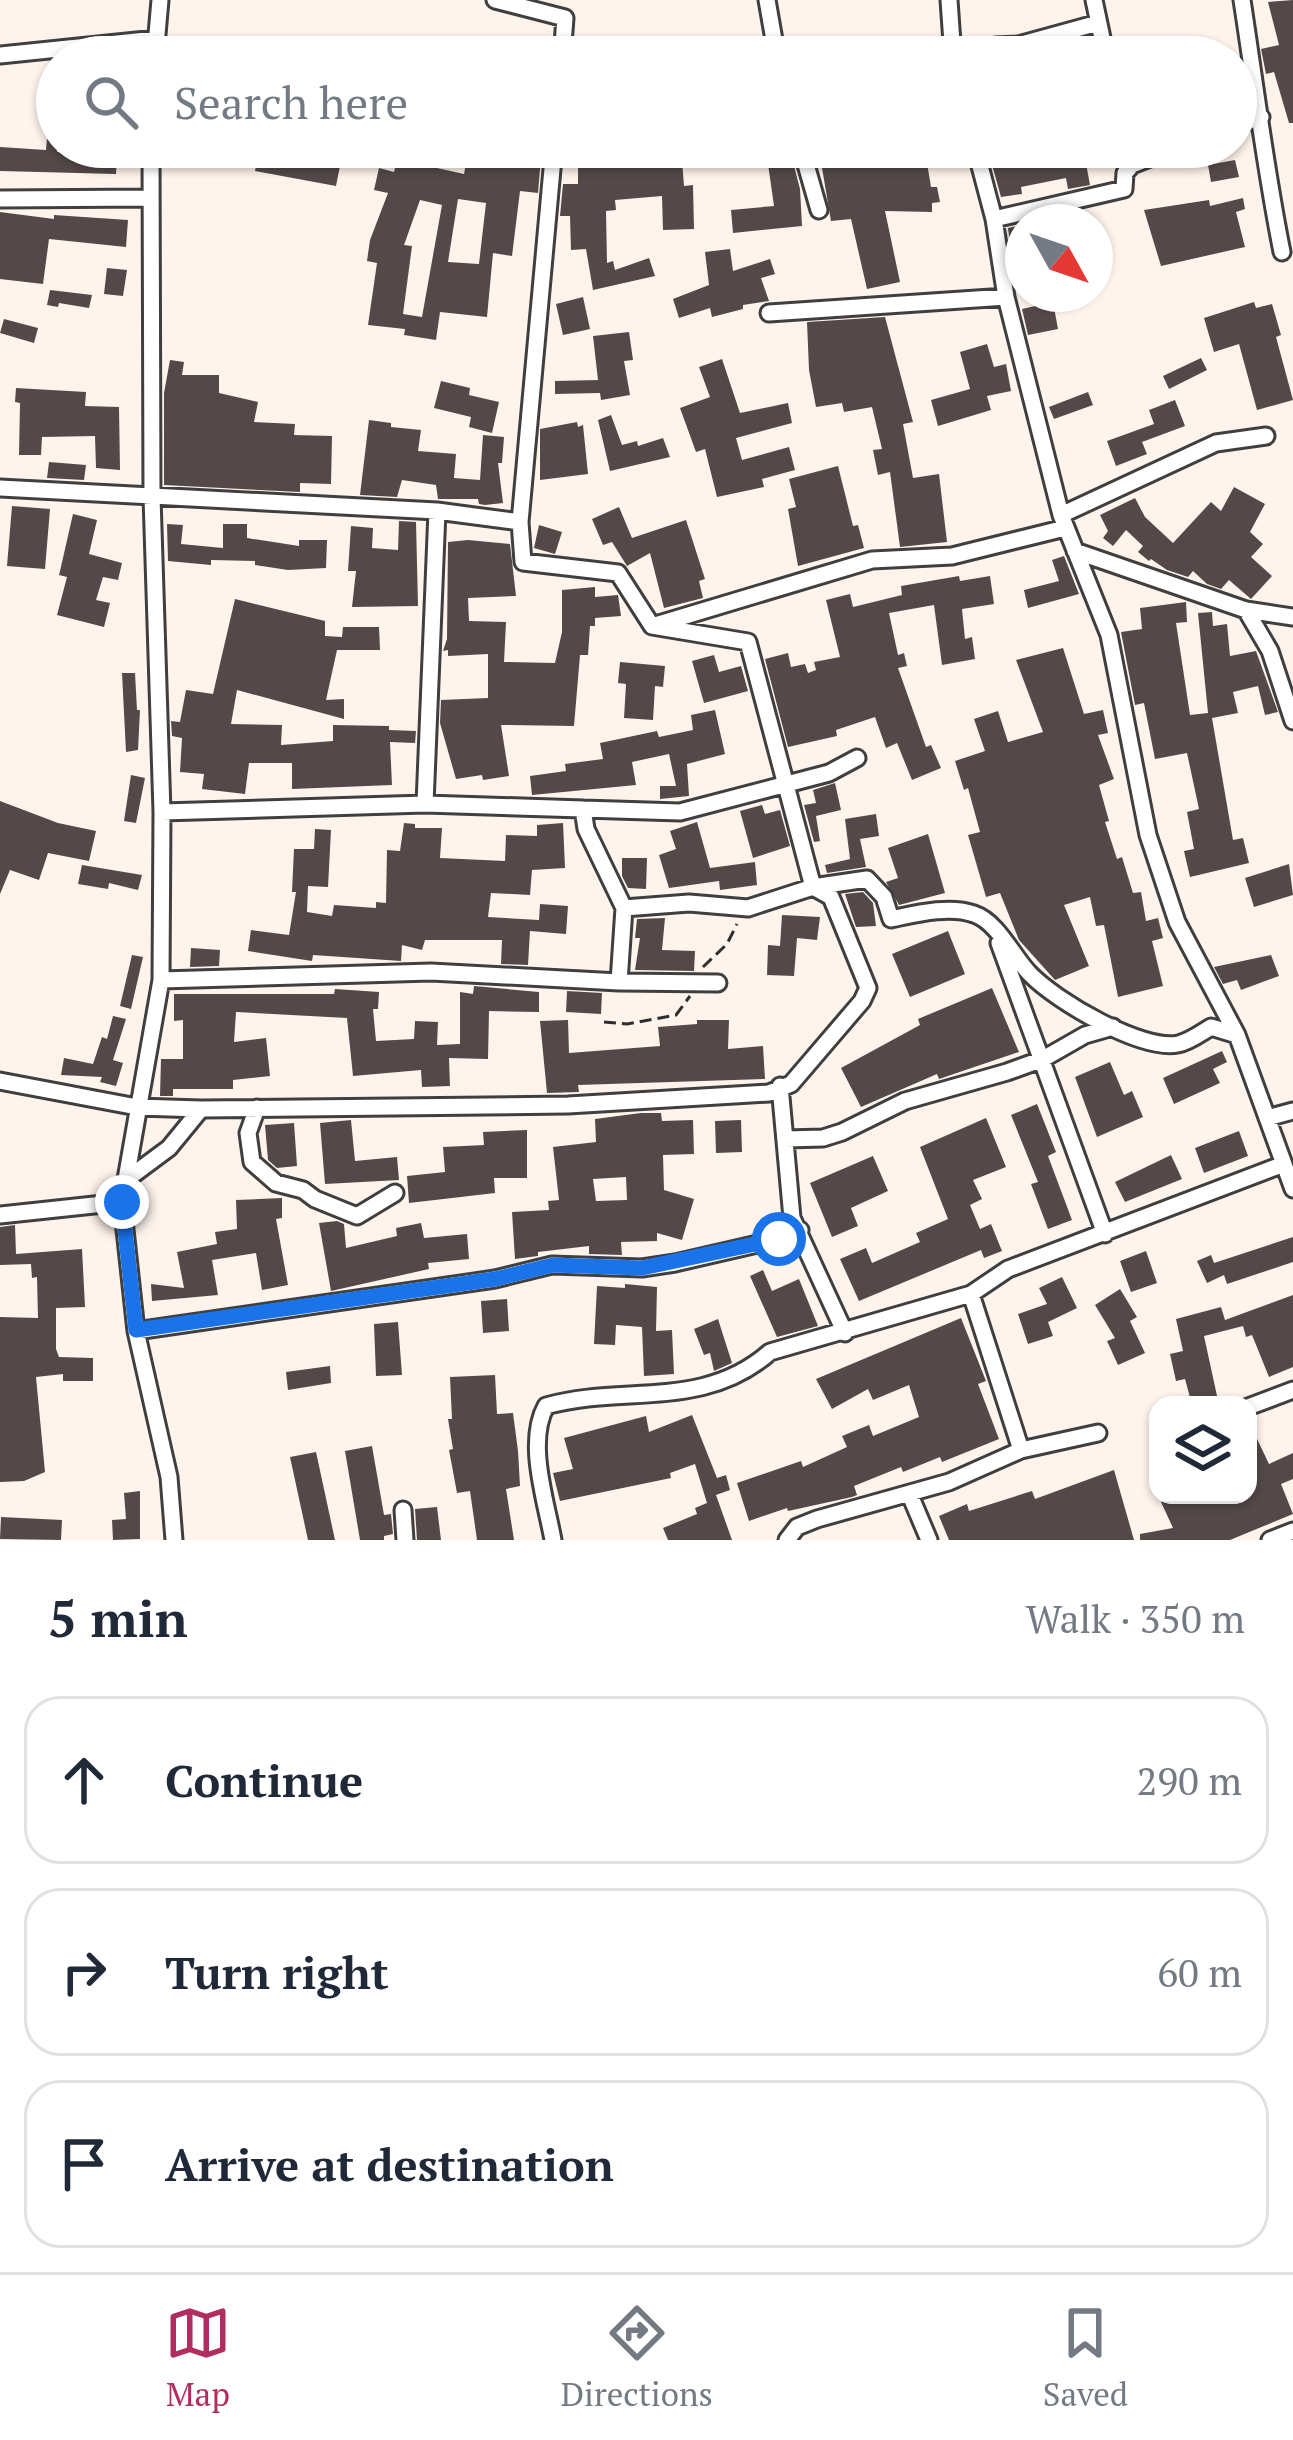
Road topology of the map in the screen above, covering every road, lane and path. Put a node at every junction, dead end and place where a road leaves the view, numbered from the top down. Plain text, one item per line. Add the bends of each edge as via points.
1 (160, 0) edge
2 (495, 0) edge
3 (767, 0) edge
4 (949, 0) edge
5 (1094, 0) edge
6 (1242, 0) edge
7 (1098, 23) junction
8 (156, 36) edge
9 (564, 36) edge
10 (773, 36) edge
11 (952, 36) edge
12 (1053, 36) edge
13 (1101, 36) edge
14 (1248, 36) edge
15 (36, 51) edge
16 (0, 55) edge
17 (1257, 92) edge
18 (1261, 117) junction
19 (1257, 118) edge
20 (150, 168) edge
21 (552, 168) edge
22 (807, 168) edge
23 (981, 168) edge
24 (1129, 168) edge
25 (148, 198) junction
26 (0, 199) edge
27 (819, 210) dead end
28 (994, 218) junction
29 (1282, 252) dead end
30 (1005, 290) edge
31 (1005, 297) edge
32 (1010, 312) edge
33 (770, 313) dead end
34 (1267, 436) dead end
35 (0, 488) edge
36 (152, 497) junction
37 (436, 511) junction
38 (520, 522) junction
39 (1063, 522) junction
40 (1075, 551) junction
41 (1246, 610) junction
42 (1293, 617) edge
43 (652, 626) junction
44 (1293, 722) edge
45 (857, 758) dead end
46 (786, 784) junction
47 (425, 804) junction
48 (583, 809) junction
49 (162, 812) junction
50 (813, 887) junction
51 (624, 908) junction
52 (993, 929) junction
53 (161, 980) junction
54 (619, 982) junction
55 (718, 983) dead end
56 (1113, 1027) junction
57 (1237, 1036) junction
58 (1043, 1059) junction
59 (0, 1081) edge
60 (780, 1086) junction
61 (137, 1107) junction
62 (257, 1108) junction
63 (201, 1109) junction
64 (1293, 1111) edge
65 (1267, 1118) junction
66 (786, 1139) junction
67 (1284, 1164) junction
68 (126, 1180) junction
69 (1293, 1189) edge
70 (395, 1193) dead end
71 (122, 1202) junction
72 (0, 1215) edge
73 (800, 1230) junction
74 (1105, 1234) junction
75 (971, 1294) junction
76 (136, 1330) junction
77 (845, 1333) junction
78 (1293, 1390) edge
79 (1257, 1404) edge
80 (1098, 1433) dead end
81 (1022, 1450) junction
82 (910, 1495) junction
83 (403, 1510) dead end
84 (1293, 1531) edge
85 (174, 1540) edge
86 (405, 1540) edge
87 (553, 1540) edge
88 (787, 1540) edge
89 (929, 1540) edge
90 (1270, 1540) edge

1 - 8 street
2 - 9 street via 565,18
3 - 10 street
4 - 11 street
5 - 7 street
6 - 14 street
7 - 12 street
7 - 13 street
15 - 16 street
17 - 18 street
18 - 19 street
18 - 29 street
20 - 25 street
21 - 38 street
22 - 27 street
23 - 28 street
24 - 28 street via 1124,189
25 - 26 street
25 - 36 street
28 - 30 street
31 - 33 street
32 - 39 street
34 - 39 street via 1216,443
35 - 36 street
36 - 37 street
36 - 49 street
37 - 38 street
37 - 47 street
38 - 43 street via 523,562 618,573
39 - 40 street
39 - 43 street via 952,556 872,560
40 - 41 street
40 - 57 street via 1109,635 1148,835 1177,922
41 - 42 street
41 - 44 street
43 - 46 street via 748,642
45 - 46 street
46 - 48 street via 680,812
46 - 50 street
47 - 48 street
47 - 49 street
48 - 51 street
49 - 53 street
50 - 51 street via 748,908
50 - 52 street via 867,879 891,919 975,914
50 - 60 street via 831,897 868,988 802,1072
51 - 54 street
52 - 56 street via 1032,976
52 - 58 street
53 - 54 street via 431,972
53 - 61 street
54 - 55 street
56 - 57 street via 1161,1045 1211,1028
56 - 58 street
57 - 65 street
58 - 66 street via 905,1102 824,1138
58 - 74 street
59 - 61 street
60 - 62 street via 568,1105
60 - 66 street
61 - 63 street
61 - 68 street
62 - 63 street
62 - 70 street via 248,1133 252,1162 275,1183 357,1216
63 - 68 street via 169,1148
64 - 65 street
65 - 67 street
66 - 73 street via 792,1218
67 - 69 street
67 - 74 street
68 - 71 street
71 - 72 street
71 - 76 street
73 - 76 street via 642,1268 553,1265
73 - 77 street
74 - 75 street via 1008,1269
75 - 77 street
75 - 81 street
76 - 85 street via 169,1478
77 - 87 street via 770,1352 748,1371 680,1394 546,1406 538,1448
78 - 79 street
80 - 81 street
81 - 82 street
82 - 88 street via 817,1519
82 - 89 street
83 - 86 street
84 - 90 street

